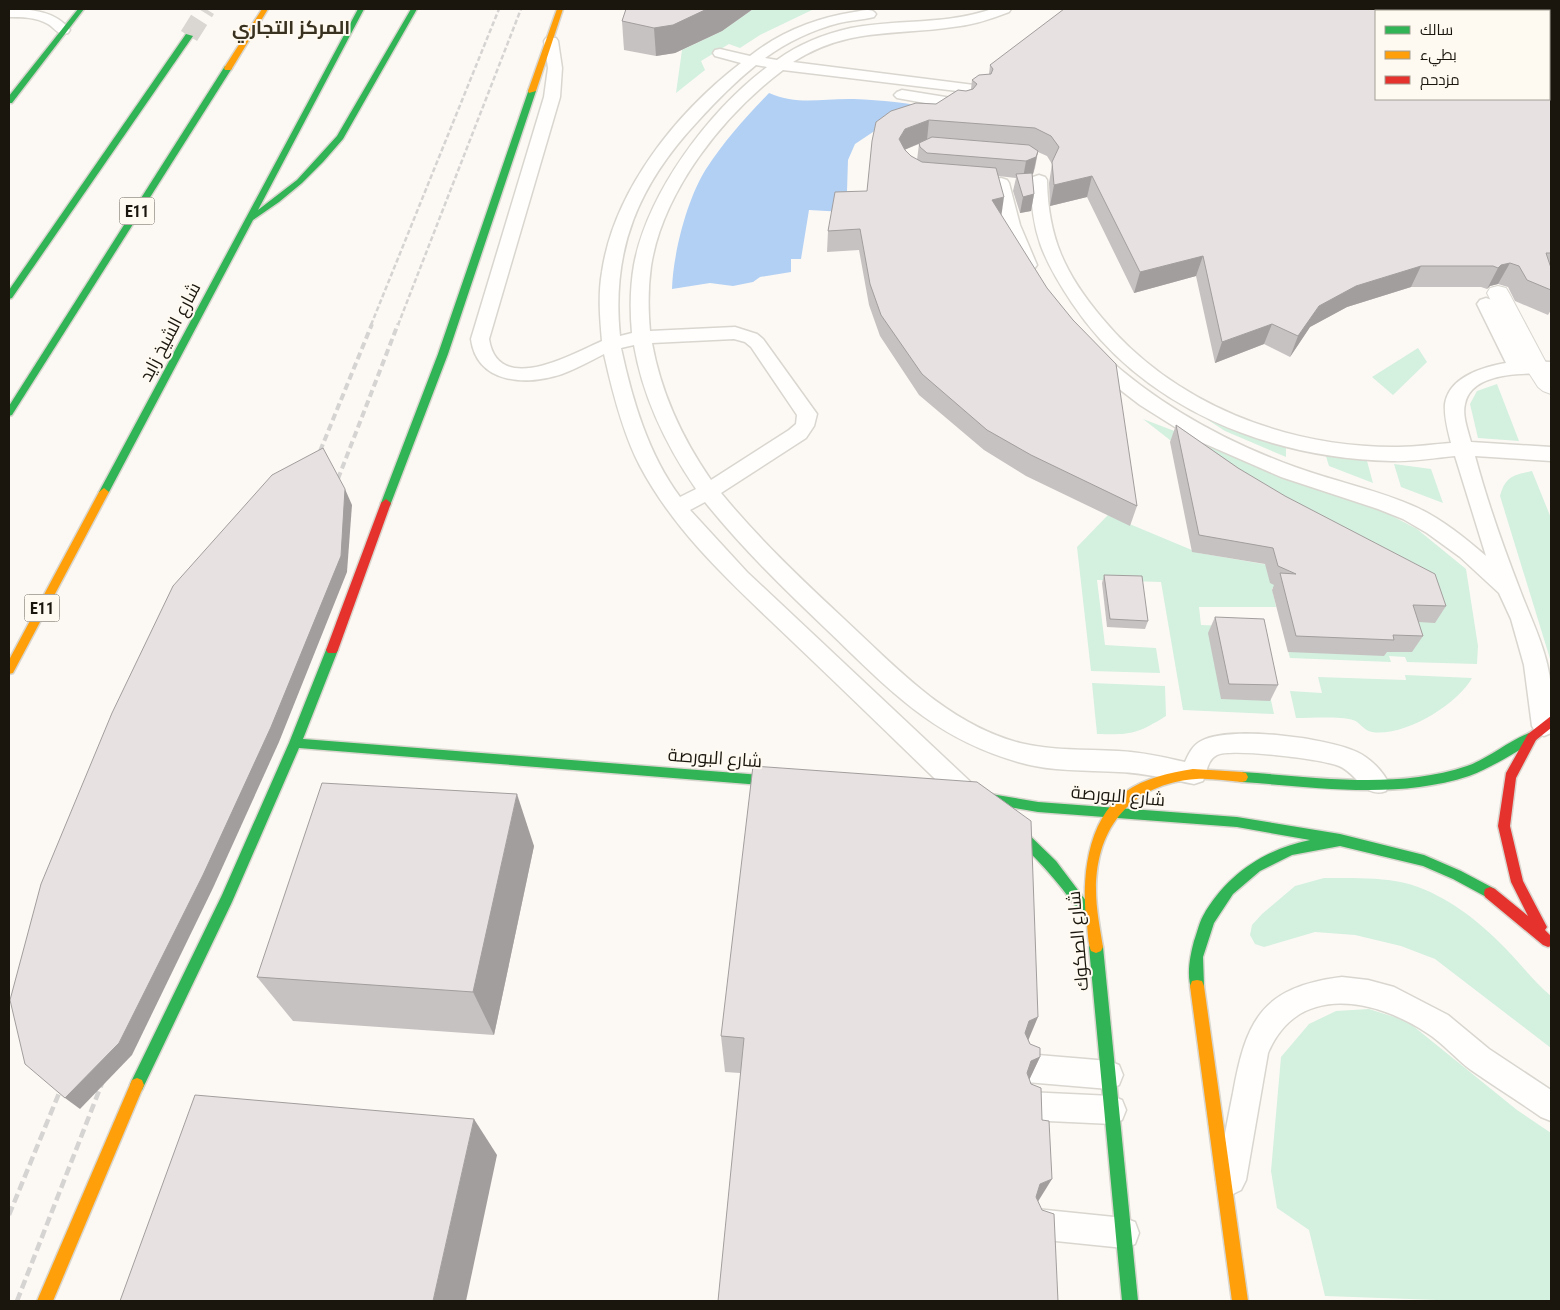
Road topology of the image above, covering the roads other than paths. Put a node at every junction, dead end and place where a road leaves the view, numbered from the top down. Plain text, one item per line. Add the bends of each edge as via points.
1 (81, 9) edge
2 (264, 9) edge
3 (361, 9) edge
4 (414, 9) edge
5 (560, 9) edge
6 (947, 9) edge
7 (1004, 9) edge
8 (9, 13) edge
9 (63, 30) junction
10 (188, 36) tunnel mouth
11 (551, 41) junction
12 (715, 56) dead end
13 (747, 65) junction
14 (775, 69) junction
15 (982, 90) edge
16 (9, 101) edge
17 (964, 105) edge
18 (1025, 180) junction
19 (981, 182) edge
20 (249, 220) junction
21 (1035, 277) edge
22 (9, 296) edge
23 (1492, 299) dead end
24 (641, 338) junction
25 (610, 344) junction
26 (1087, 349) edge
27 (1542, 379) edge
28 (9, 413) edge
29 (1299, 444) junction
30 (1462, 449) junction
31 (1551, 454) edge
32 (1306, 478) junction
33 (708, 492) junction
34 (677, 508) junction
35 (1508, 588) junction
36 (9, 670) edge
37 (1542, 728) edge
38 (295, 744) junction
39 (1194, 774) junction
40 (803, 783) edge
41 (1377, 784) junction
42 (948, 794) edge
43 (968, 796) junction
44 (1110, 812) junction
45 (1340, 840) junction
46 (1094, 924) junction
47 (1550, 943) edge
48 (1026, 1068) edge
49 (1108, 1075) junction
50 (1027, 1106) edge
51 (1551, 1107) edge
52 (1112, 1110) junction
53 (1226, 1208) junction
54 (1036, 1224) edge
55 (1124, 1233) junction
56 (45, 1301) edge
57 (1130, 1301) edge
58 (1240, 1301) edge

1 - 9 main road
2 - 28 main road, E11
3 - 20 main road, شارع الشيخ زايد / E11
4 - 20 main road via 328,154 295,188
5 - 11 main road
6 - 13 lane via 829,21 784,39
7 - 14 lane via 962,22 883,27 848,33 816,43
8 - 9 lane via 40,16 59,24
9 - 16 main road
10 - 22 main road
11 - 25 lane via 555,68 552,97 480,347 488,362 496,368 523,374 554,370
11 - 38 main road via 443,354
12 - 13 lane
13 - 14 lane
13 - 25 lane via 710,98 675,137 644,178 631,203 612,261 607,306
14 - 15 lane
14 - 17 lane
14 - 24 lane via 746,92 705,140 669,194 654,224 641,275
18 - 19 lane
18 - 21 lane via 1006,209 1014,236
18 - 29 lane via 1038,204 1046,242 1074,292 1090,317 1136,365 1189,401 1242,425
20 - 36 main road, شارع الشيخ زايد / E11
23 - 27 street
24 - 25 lane
24 - 33 lane via 654,393 667,425
24 - 33 lane via 735,333 751,338 807,414 807,422 796,435
25 - 34 lane via 625,404 652,470
26 - 32 lane via 1119,380 1193,431 1234,452
27 - 30 lane via 1483,375 1470,383 1455,404
29 - 30 lane via 1388,454
29 - 32 lane
30 - 31 lane
30 - 35 lane
32 - 35 lane via 1378,501 1423,520 1464,548
33 - 34 lane
33 - 39 lane via 734,526 766,559 909,694 950,724 999,747 1029,755 1060,760 1126,762
34 - 43 lane via 735,573
35 - 37 lane via 1538,671
37 - 41 main road, شارع الصكوك via 1486,763 1446,777
37 - 47 main road via 1510,777 1504,826 1517,882
38 - 40 main road, شارع البورصة
38 - 56 main road via 227,898 124,1112
39 - 41 main road, شارع الصكوك
39 - 41 lane via 1199,756 1226,742 1331,753 1348,759
39 - 44 main road, شارع الصكوك via 1139,790
42 - 43 main road, شارع البورصة
43 - 44 main road, شارع البورصة via 1038,807
43 - 46 main road via 1045,855 1063,876
44 - 45 main road, شارع البورصة via 1237,822
44 - 46 main road, شارع الصكوك via 1094,856 1090,889
45 - 47 main road via 1416,858 1457,875 1490,893
45 - 53 main road via 1290,850 1256,866 1228,890 1208,920 1196,957 1197,1000
46 - 49 main road, شارع الصكوك
48 - 49 lane
49 - 52 main road, شارع الصكوك
50 - 52 lane
51 - 53 lane via 1479,1058 1438,1024 1394,1000 1342,990 1318,993 1278,1014 1263,1032 1254,1053
52 - 55 main road, شارع الصكوك
53 - 58 main road
54 - 55 lane
55 - 57 main road, شارع الصكوك

